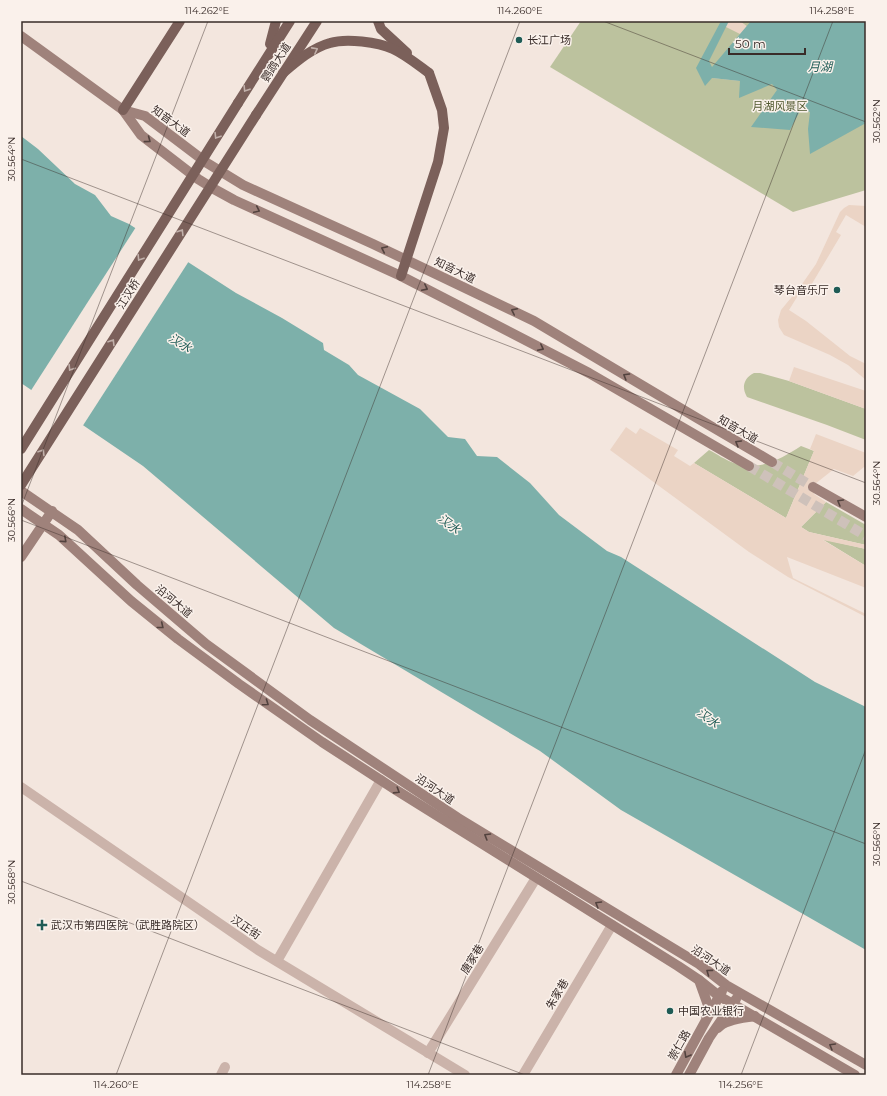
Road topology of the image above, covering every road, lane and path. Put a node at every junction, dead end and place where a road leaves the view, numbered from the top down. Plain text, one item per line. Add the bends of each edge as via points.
1 (180, 21) edge
2 (276, 21) edge
3 (290, 21) edge
4 (317, 21) edge
5 (378, 21) edge
6 (21, 36) edge
7 (263, 62) junction
8 (283, 73) junction
9 (429, 73) junction
10 (238, 103) joint
11 (123, 110) junction
12 (256, 115) joint
13 (406, 260) junction
14 (401, 276) junction
15 (21, 448) edge
16 (772, 462) tunnel mouth
17 (749, 466) tunnel mouth
18 (21, 485) edge
19 (813, 487) tunnel mouth
20 (21, 491) edge
21 (21, 509) edge
22 (52, 511) junction
23 (866, 517) edge
24 (44, 523) junction
25 (21, 557) edge
26 (381, 780) junction
27 (21, 787) edge
28 (536, 878) junction
29 (612, 925) junction
30 (277, 961) junction
31 (699, 980) junction
32 (726, 985) junction
33 (740, 993) junction
34 (719, 996) junction
35 (733, 1003) junction
36 (754, 1016) junction
37 (699, 1033) junction
38 (709, 1038) junction
39 (428, 1053) junction
40 (866, 1065) edge
41 (465, 1075) edge
42 (523, 1075) edge
43 (676, 1075) edge
44 (689, 1075) edge
45 (855, 1075) edge

1 - 11 main road
2 - 7 main road
3 - 7 main road, 鹦鹉大道
4 - 8 main road, 鹦鹉大道
5 - 9 main road, bridge via 382,29
6 - 11 main road, 知音大道
7 -> 10 main road, 鹦鹉大道
8 -> 9 main road, bridge via 311,52 330,43 352,41 372,42 394,49
8 - 12 main road, 鹦鹉大道
9 - 13 main road via 442,110 444,128 438,162
10 -> 15 main road, 江汉桥, bridge
13 -> 11 main road, 知音大道 via 243,185 207,163 145,116
11 -> 14 main road, 知音大道 via 141,135 214,189
18 -> 12 main road, 江汉桥, bridge
13 - 14 main road
16 -> 13 main road, 知音大道 via 534,321
14 -> 17 main road, 知音大道 via 589,373
23 -> 19 main road
20 - 22 main road, 沿河大道
21 - 24 main road, 沿河大道
22 - 24 main road
32 -> 22 main road, 沿河大道 via 699,964 458,818 310,720 206,644 78,530
24 - 25 main road
24 -> 26 main road, 沿河大道 via 131,601 178,639 309,733
26 -> 28 main road, 沿河大道
26 - 30 street
27 - 30 street, 汉正街
28 - 29 main road, 沿河大道
28 - 39 street, 唐家巷
29 - 31 main road, 沿河大道
29 - 42 street, 朱家巷
30 - 39 street, 汉正街
31 - 34 main road, 沿河大道
31 - 37 main road via 709,1008
32 - 33 main road, 沿河大道
32 - 34 main road, 崇仁路
33 - 35 main road, 崇仁路
40 -> 33 main road, 沿河大道
34 - 35 main road, 沿河大道
34 - 37 main road, 崇仁路
35 - 36 main road, 沿河大道
35 - 38 main road, 崇仁路
36 - 38 main road via 721,1024
36 - 45 main road, 沿河大道
37 -> 43 main road, 崇仁路
38 - 44 main road, 崇仁路
39 - 41 street, 汉正街

